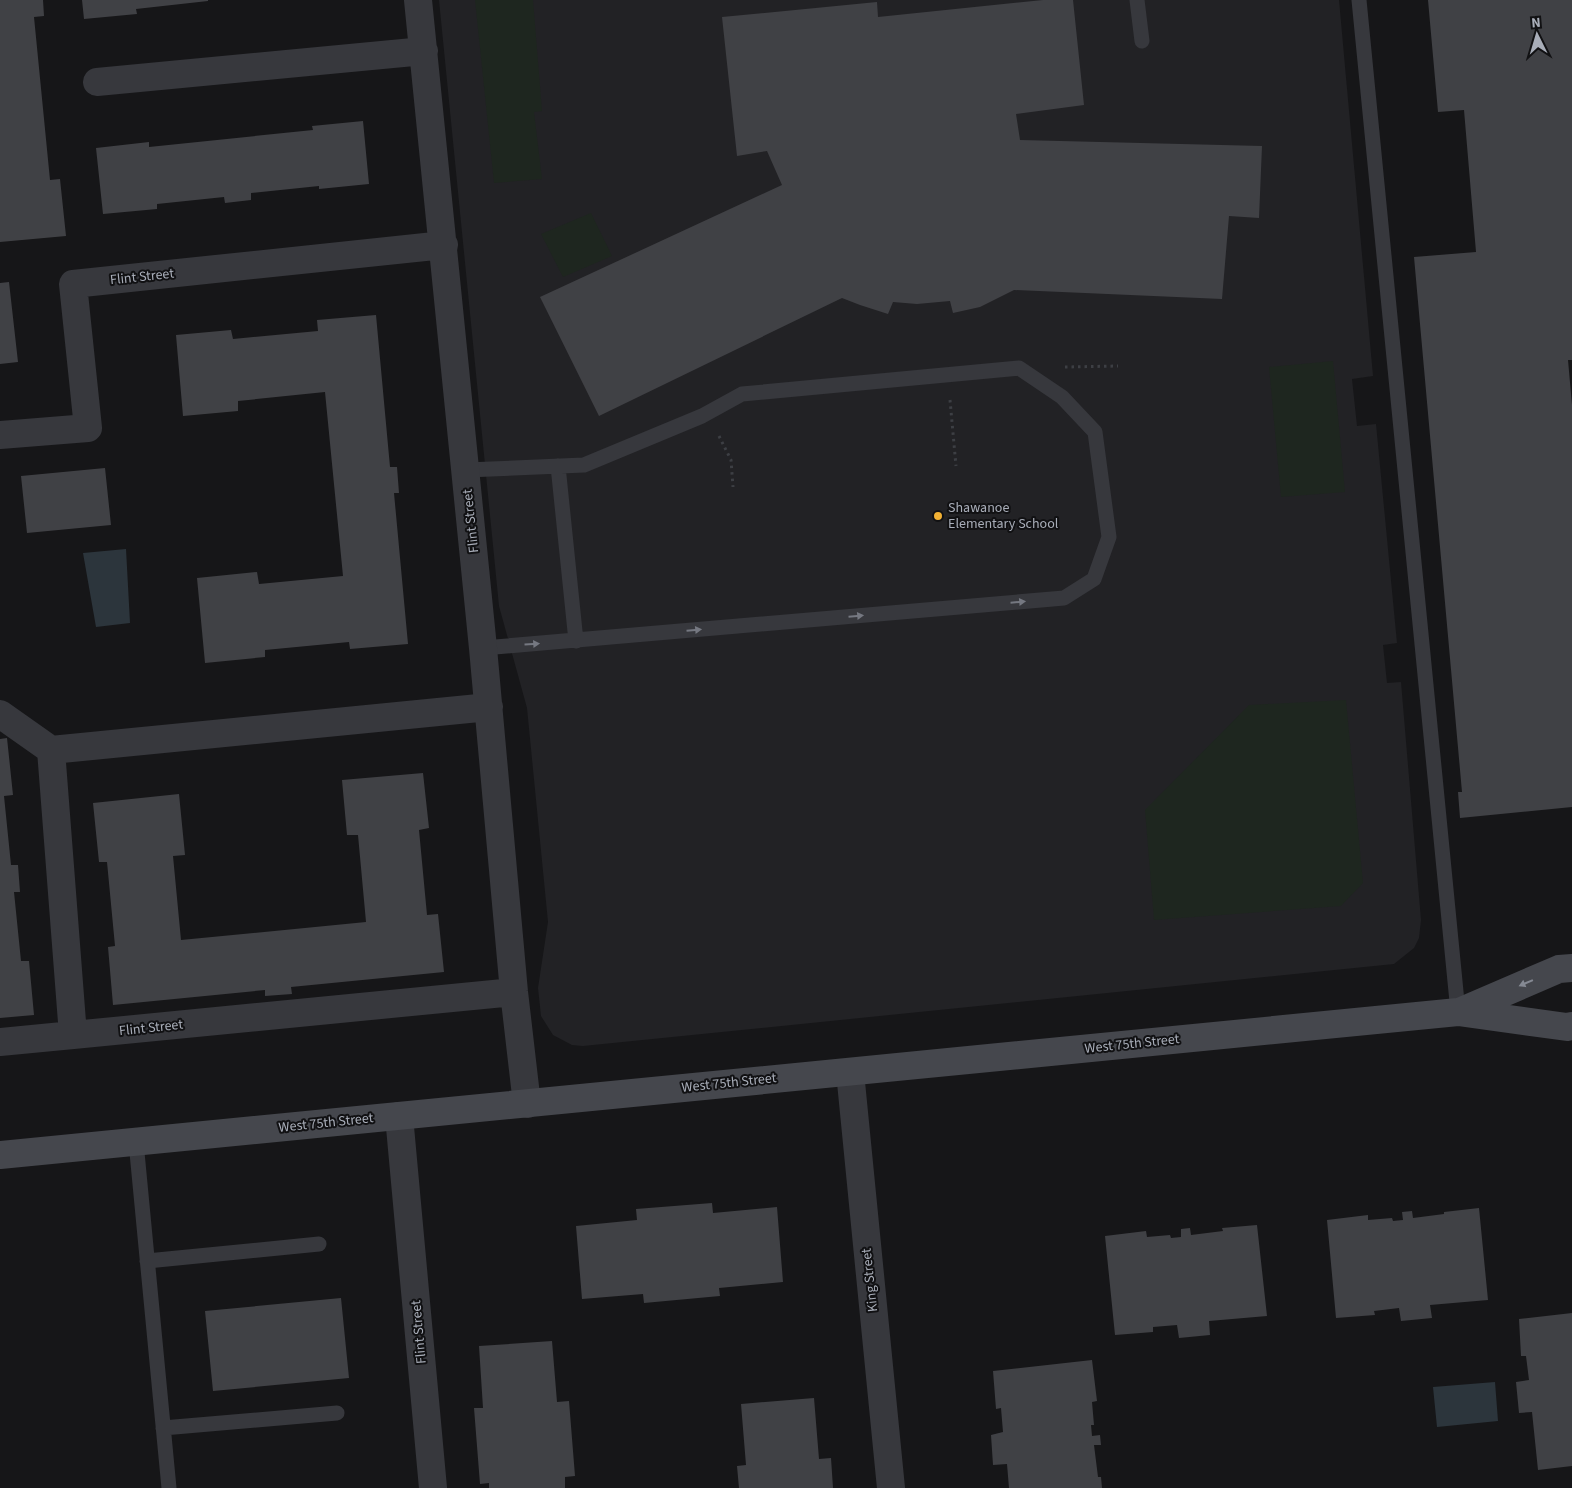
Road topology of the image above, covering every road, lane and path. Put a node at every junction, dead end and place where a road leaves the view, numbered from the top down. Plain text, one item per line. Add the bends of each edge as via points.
1 (418, 0) edge
2 (1136, 0) edge
3 (1359, 0) edge
4 (1142, 41) dead end
5 (424, 52) junction
6 (97, 82) dead end
7 (444, 245) junction
8 (1118, 366) dead end
9 (1066, 367) dead end
10 (950, 399) dead end
11 (716, 431) dead end
12 (0, 435) edge
13 (558, 466) junction
14 (956, 466) dead end
15 (466, 470) junction
16 (733, 487) dead end
17 (576, 641) junction
18 (484, 648) junction
19 (489, 706) junction
20 (0, 714) edge
21 (51, 750) junction
22 (1572, 968) edge
23 (514, 992) junction
24 (1458, 1012) junction
25 (1572, 1026) edge
26 (73, 1036) junction
27 (0, 1042) edge
28 (850, 1072) junction
29 (527, 1104) junction
30 (399, 1116) junction
31 (136, 1142) junction
32 (0, 1156) edge
33 (319, 1244) dead end
34 (147, 1261) junction
35 (337, 1412) dead end
36 (163, 1428) junction
37 (169, 1488) edge
38 (433, 1488) edge
39 (891, 1488) edge

1 - 5 street, Flint Street
2 - 4 lane
3 - 24 lane
5 - 6 street
5 - 7 street, Flint Street
7 - 12 street, Flint Street via 72,284 88,428
7 - 15 street, Flint Street
8 - 9 path
10 - 14 path
11 - 16 path via 731,460
13 - 15 lane
13 - 17 lane
17 -> 13 lane via 1064,598 1094,579 1108,537 1095,432 1062,397 1019,368 742,394 702,416 584,465
15 - 18 street, Flint Street
18 -> 17 lane
18 - 19 street, Flint Street
19 - 21 street
19 - 23 street, Flint Street
20 - 21 street
21 - 26 street
22 -> 24 main road, West 75th Street via 1559,969
23 - 26 street, Flint Street
23 - 29 street, Flint Street
24 - 25 main road, West 75th Street
24 - 28 main road, West 75th Street
26 - 27 street, Flint Street
28 - 29 main road, West 75th Street
28 - 39 street, King Street
29 - 30 main road, West 75th Street
30 - 31 main road, West 75th Street
30 - 38 street, Flint Street
31 - 32 main road, West 75th Street
31 - 34 lane
33 - 34 lane
34 - 36 lane
35 - 36 lane
36 - 37 lane

